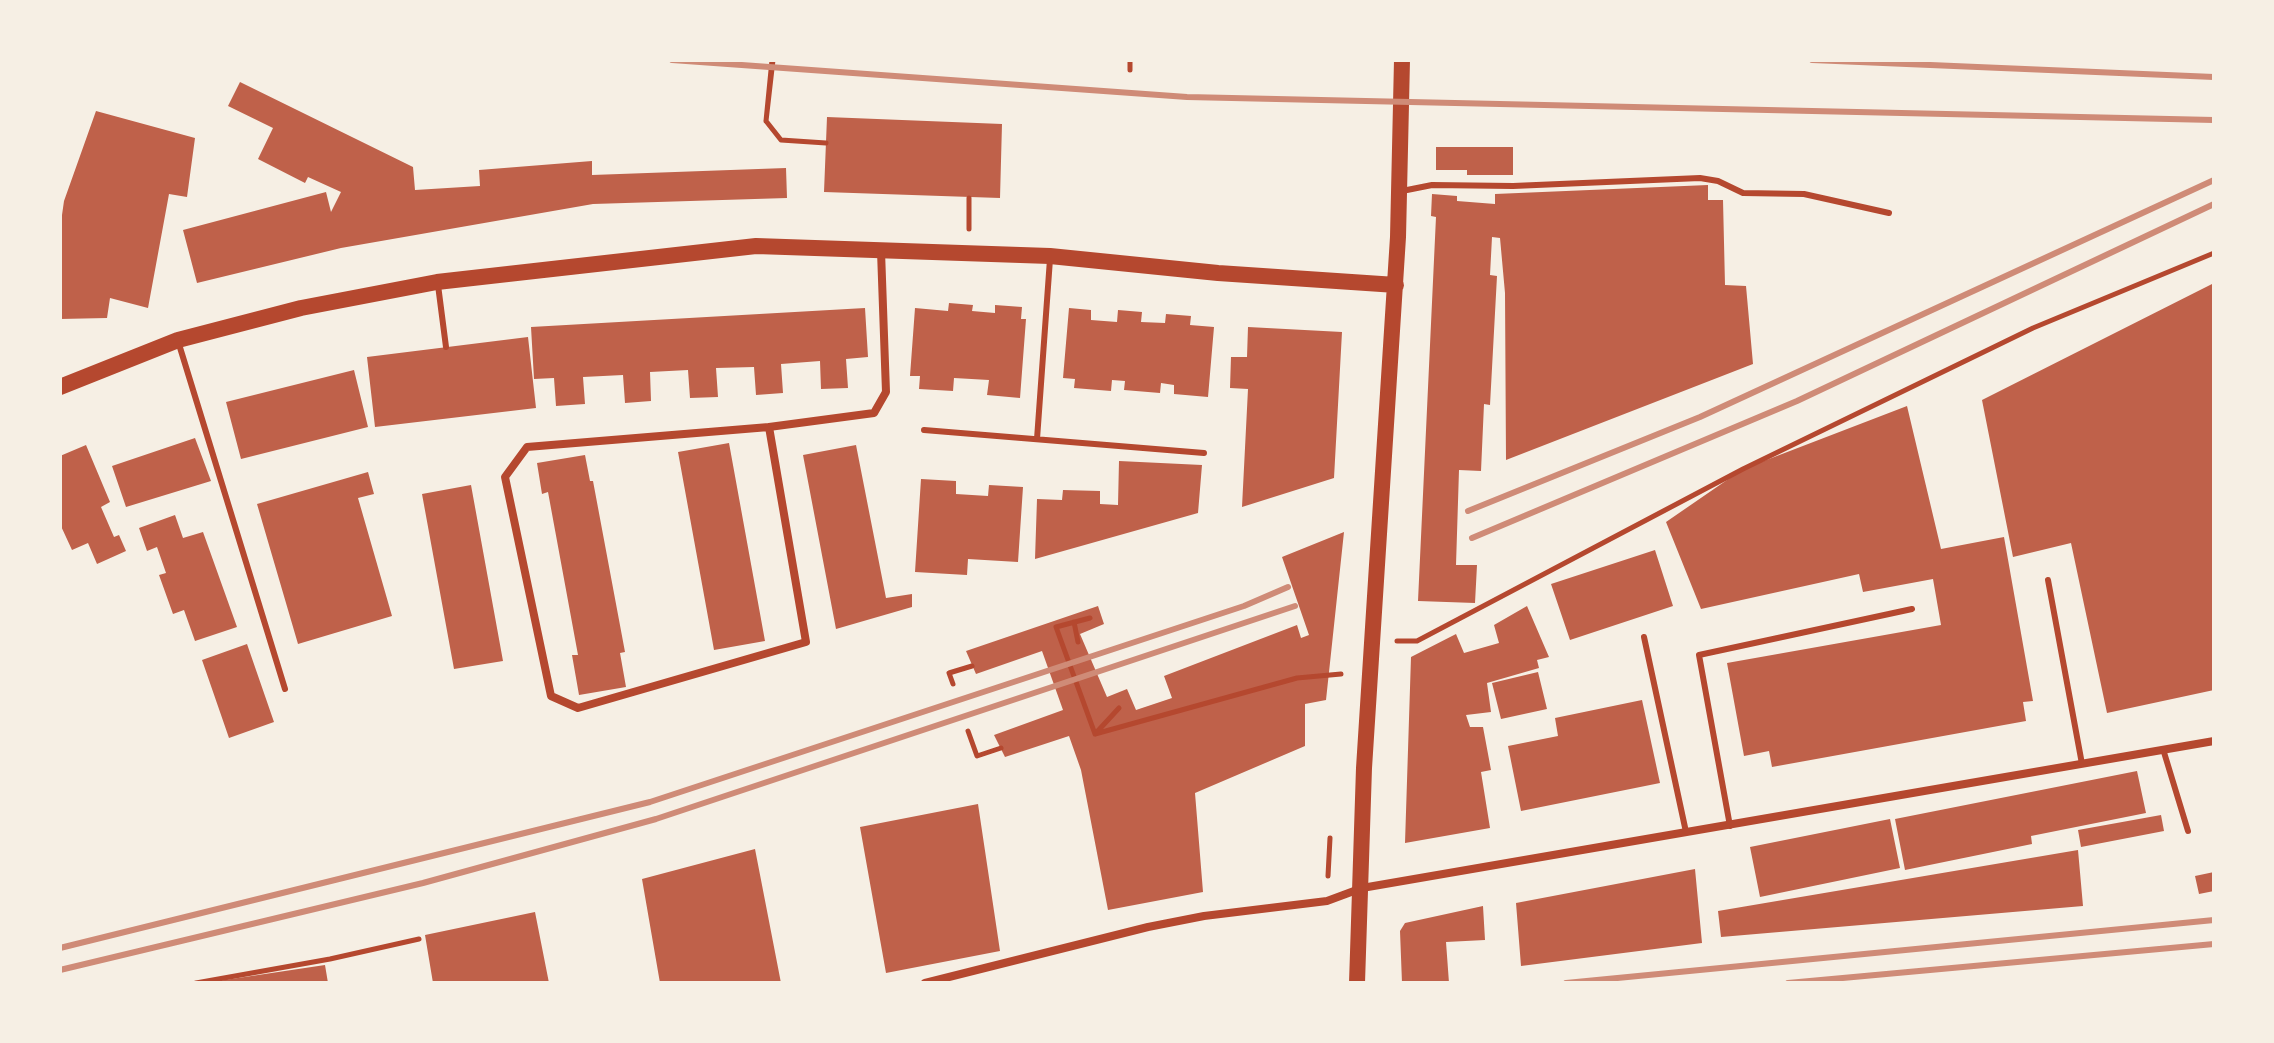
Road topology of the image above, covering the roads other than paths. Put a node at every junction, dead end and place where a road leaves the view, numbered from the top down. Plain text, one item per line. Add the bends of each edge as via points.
1 (1402, 60) edge
2 (1399, 192) junction
3 (1889, 213) dead end
4 (881, 251) junction
5 (1050, 256) junction
6 (437, 282) junction
7 (1396, 285) junction
8 (178, 340) junction
9 (446, 347) dead end
10 (60, 387) edge
11 (769, 427) junction
12 (924, 430) dead end
13 (1037, 439) junction
14 (1204, 453) dead end
15 (2048, 580) dead end
16 (1912, 609) dead end
17 (1644, 637) dead end
18 (285, 689) dead end
19 (2214, 741) edge
20 (2163, 749) junction
21 (2082, 764) junction
22 (1730, 826) junction
23 (2188, 831) dead end
24 (1686, 832) junction
25 (1362, 888) junction
26 (925, 983) edge
27 (1357, 983) edge

1 - 2 main road
2 - 3 lane via 1432,185 1700,178 1743,193 1804,194
2 - 7 main road
4 - 5 main road
4 - 6 main road via 756,246
4 - 11 street via 886,392 874,413
5 - 7 main road
5 - 13 lane
6 - 8 main road via 301,308
6 - 9 lane
7 - 25 main road via 1364,768
8 - 10 main road
8 - 18 lane
11 - 11 street via 527,447 505,477 551,696 578,708 806,642
12 - 13 lane
13 - 14 lane
15 - 21 lane
16 - 22 lane via 1699,655
17 - 24 lane
19 - 20 street
20 - 21 street
20 - 23 lane
21 - 22 street
22 - 24 street
24 - 25 street
25 - 26 street via 1327,901 1148,927
25 - 27 main road

